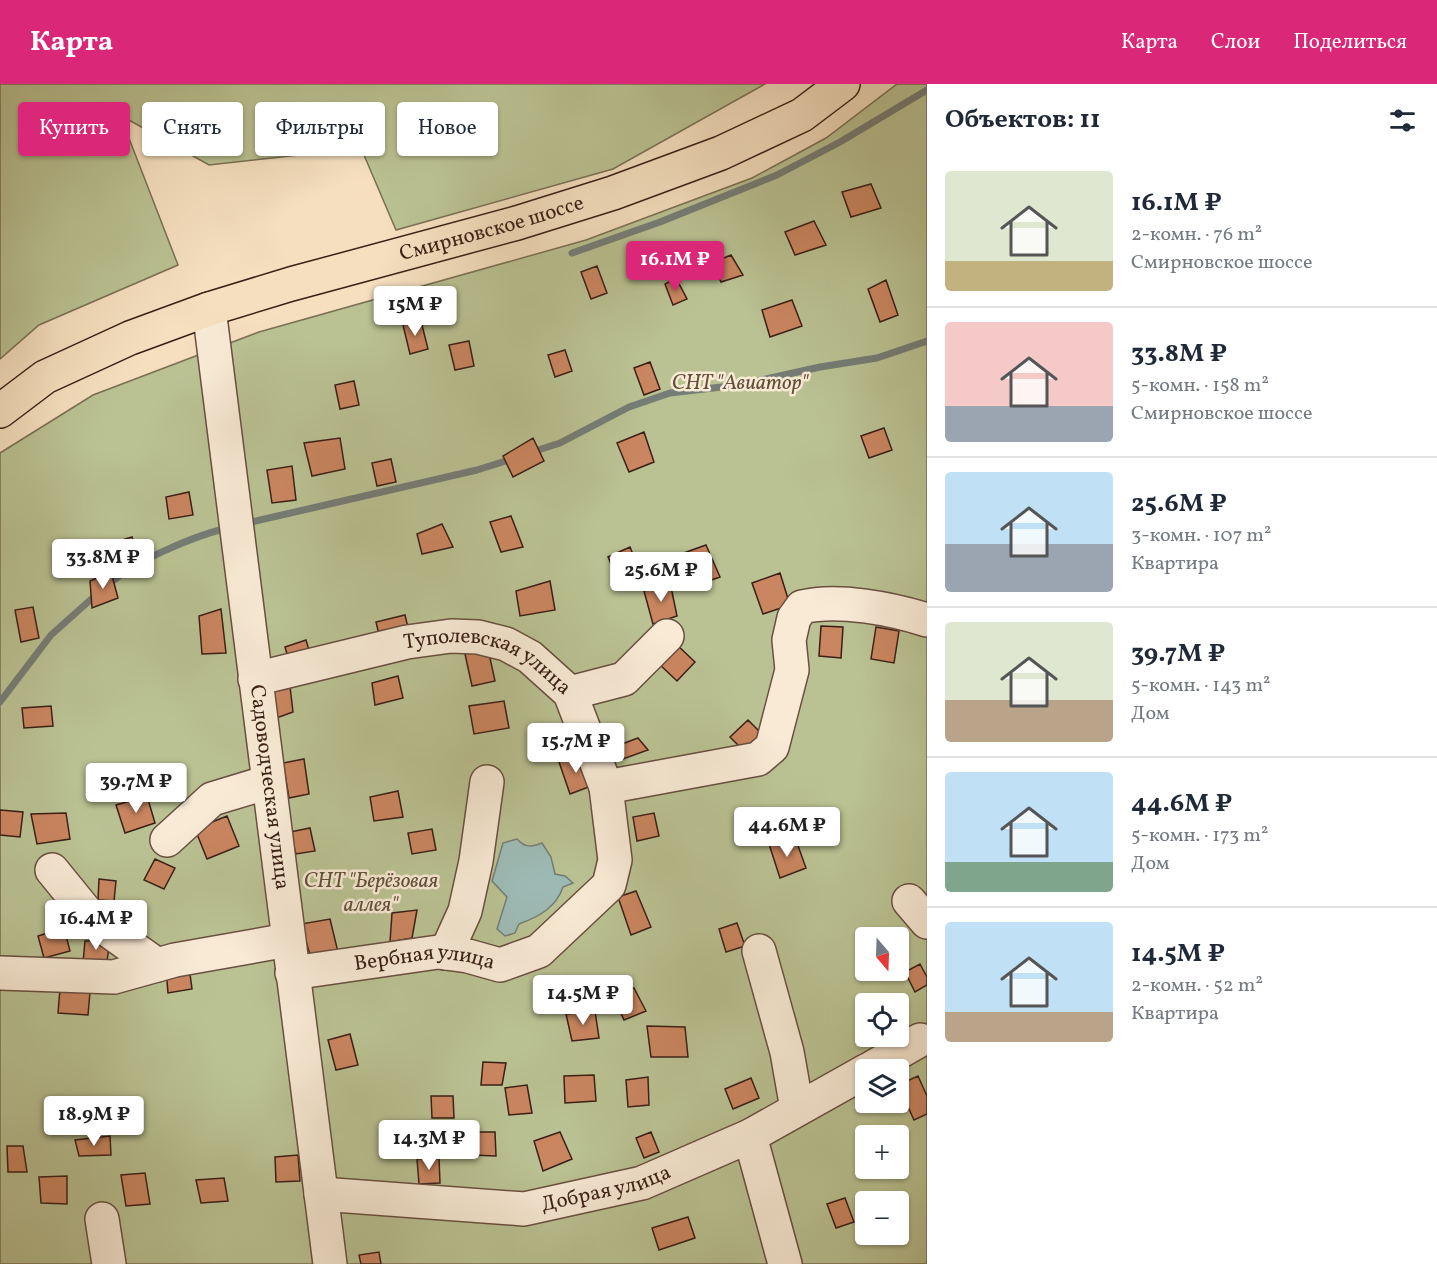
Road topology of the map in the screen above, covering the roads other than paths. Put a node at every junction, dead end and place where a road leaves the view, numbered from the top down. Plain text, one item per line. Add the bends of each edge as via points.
1 (843, 84) edge
2 (209, 309) junction
3 (0, 411) edge
4 (927, 620) edge
5 (667, 636) dead end
6 (255, 679) junction
7 (570, 693) junction
8 (268, 782) junction
9 (487, 782) dead end
10 (606, 788) junction
11 (167, 840) dead end
12 (52, 870) dead end
13 (288, 940) junction
14 (759, 951) dead end
15 (446, 953) junction
16 (157, 965) junction
17 (0, 973) edge
18 (292, 973) junction
19 (925, 1040) edge
20 (888, 1059) edge
21 (855, 1077) edge
22 (797, 1109) junction
23 (750, 1136) junction
24 (321, 1194) junction
25 (102, 1219) dead end
26 (109, 1264) edge
27 (330, 1264) edge
28 (785, 1264) edge

1 - 2 main road, Смирновское шоссе via 802,115 721,153 613,192 518,223
2 - 3 main road, Смирновское шоссе via 130,338 45,377
2 - 6 lane, Садоводческая улица
4 - 10 lane via 835,603 802,607 794,618 789,640 792,670 772,747 758,759
5 - 7 lane via 624,679
6 - 7 lane, Туполевская улица via 407,642 478,637 506,644 530,657
6 - 8 lane, Садоводческая улица
7 - 10 lane, Туполевская улица
8 - 11 lane via 212,800
8 - 13 lane, Садоводческая улица
9 - 15 lane via 465,911
10 - 15 lane, Вербная улица via 615,861 609,885 539,951 500,965
12 - 16 lane via 90,918
13 - 16 lane
13 - 18 lane, Садоводческая улица
14 - 22 lane via 787,1052
15 - 18 lane, Вербная улица
16 - 17 lane via 114,977
18 - 24 lane, Садоводческая улица
19 - 20 lane, Добрая улица
21 - 22 lane, Добрая улица
22 - 23 lane, Добрая улица
23 - 24 lane, Добрая улица via 642,1183 524,1209
23 - 28 lane
24 - 27 lane, Садоводческая улица
25 - 26 lane

